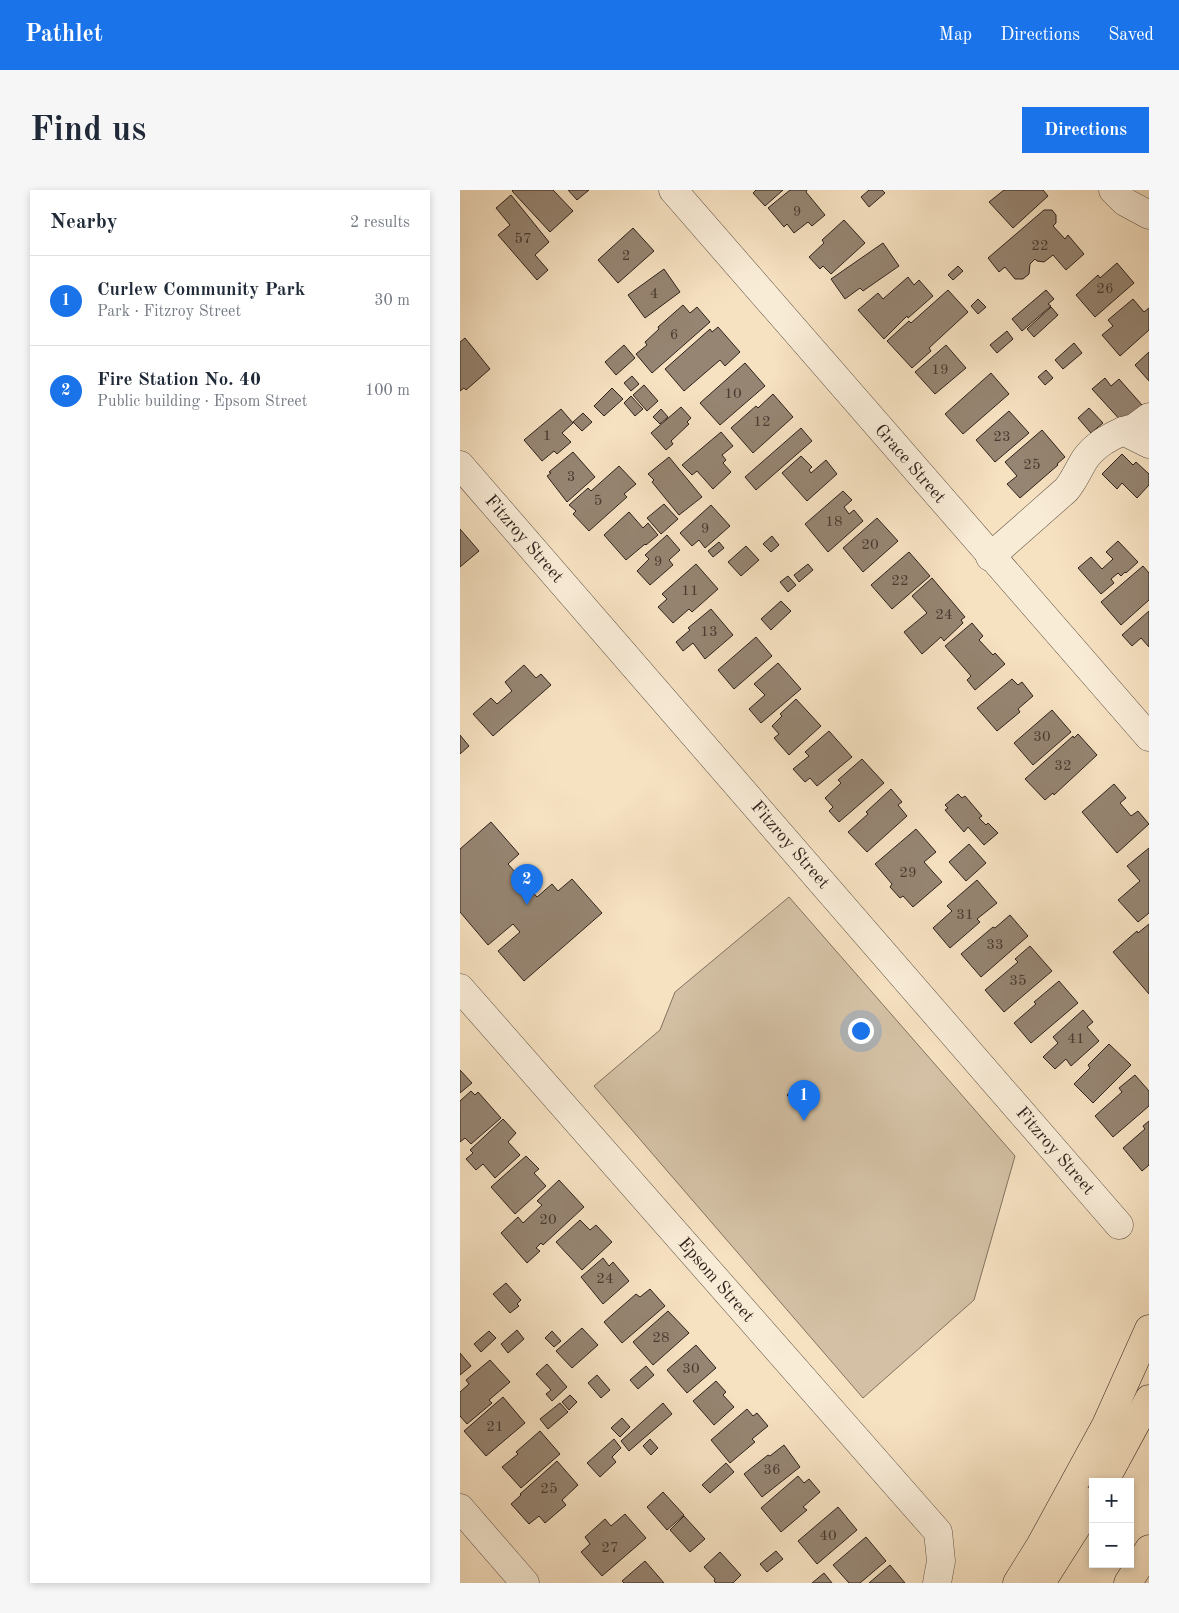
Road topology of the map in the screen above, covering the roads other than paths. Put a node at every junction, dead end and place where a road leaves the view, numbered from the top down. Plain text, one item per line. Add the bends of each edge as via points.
1 (673, 190) edge
2 (1112, 190) edge
3 (1145, 190) edge
4 (1149, 201) edge
5 (1149, 215) edge
6 (1149, 416) edge
7 (1124, 431) junction
8 (1149, 444) edge
9 (460, 465) edge
10 (990, 557) junction
11 (1149, 737) edge
12 (460, 988) edge
13 (1119, 1225) dead end
14 (1149, 1329) edge
15 (1149, 1399) edge
16 (1106, 1478) edge
17 (1089, 1507) edge
18 (460, 1508) edge
19 (1149, 1549) edge
20 (525, 1583) edge
21 (937, 1583) edge
22 (1017, 1583) edge
23 (1041, 1583) edge
24 (1128, 1583) edge

1 - 10 street, Grace Street
2 - 5 street via 1125,202
3 - 4 street
6 - 7 street via 1134,428
7 - 8 street
7 - 10 street via 1100,442 1085,458 1072,484
9 - 13 street, Fitzroy Street
10 - 11 street, Grace Street
12 - 21 street, Epsom Street via 938,1532 941,1561
14 - 22 highway via 1106,1425
15 - 16 highway
17 - 23 highway
18 - 20 street
19 - 24 highway

